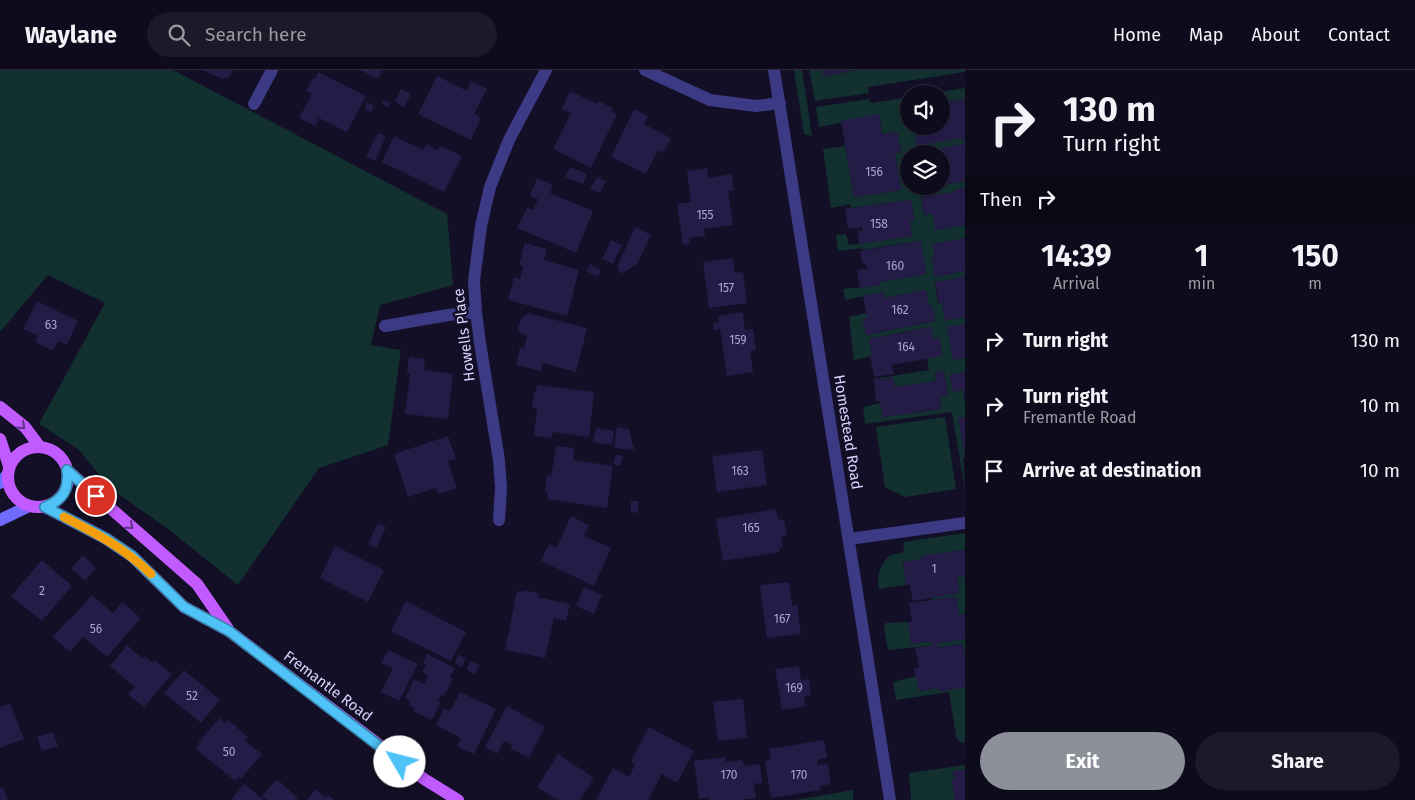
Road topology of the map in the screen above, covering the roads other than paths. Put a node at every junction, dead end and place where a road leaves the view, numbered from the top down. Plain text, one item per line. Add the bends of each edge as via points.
1 (272, 70) edge
2 (546, 70) edge
3 (646, 70) edge
4 (774, 70) edge
5 (780, 103) junction
6 (254, 104) dead end
7 (476, 312) junction
8 (386, 326) dead end
9 (0, 407) edge
10 (0, 439) edge
11 (40, 447) junction
12 (67, 470) junction
13 (6, 475) edge
14 (29, 506) junction
15 (45, 507) junction
16 (0, 520) edge
17 (499, 520) dead end
18 (965, 522) edge
19 (849, 539) junction
20 (229, 631) junction
21 (458, 800) edge
22 (890, 800) edge

1 - 6 street
2 - 7 street, Howells Place via 509,140 490,187 474,281
3 - 5 street via 710,100 756,106
4 - 5 street, Homestead Road
5 - 19 street, Homestead Road
7 - 8 street
7 - 17 street, Howells Place via 499,460
9 -> 11 main road via 25,427
10 - 13 main road
11 - 12 main road via 57,454
11 - 13 main road via 21,452 14,458
12 - 15 main road via 66,489 58,501
12 -> 20 main road, Fremantle Road via 197,584
13 - 14 main road via 12,493 18,501
14 - 15 main road
14 - 16 main road
15 - 20 main road, Fremantle Road via 132,556 184,607
18 - 19 street
19 - 22 street, Homestead Road
20 - 21 main road, Fremantle Road via 424,779

